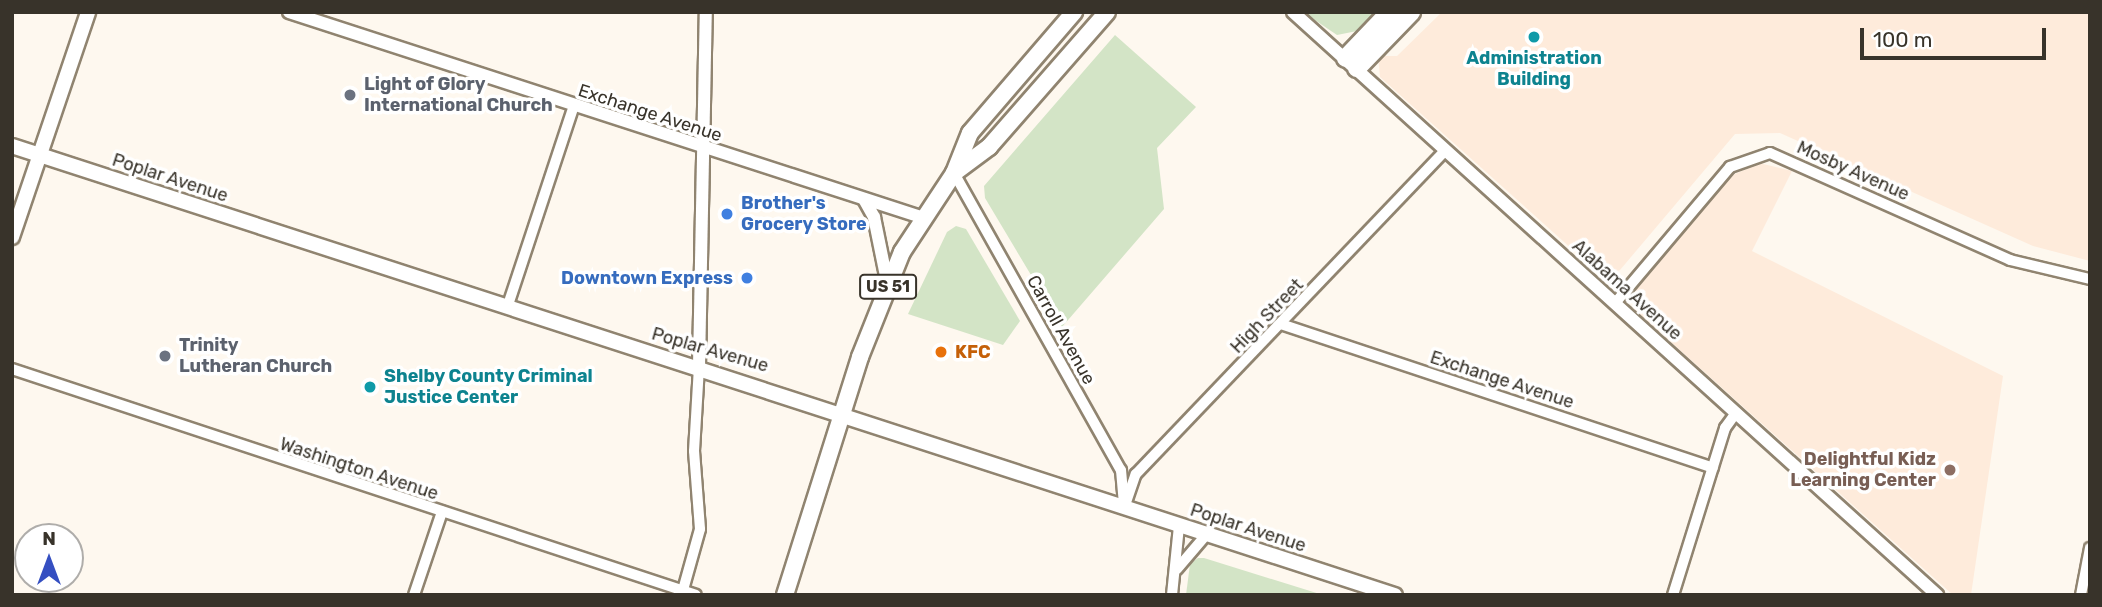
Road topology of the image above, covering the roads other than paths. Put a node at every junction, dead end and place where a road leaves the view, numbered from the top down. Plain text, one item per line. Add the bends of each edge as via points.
1 (88, 12) edge
2 (289, 12) edge
3 (706, 12) edge
4 (1074, 12) edge
5 (1107, 12) edge
6 (1293, 12) edge
7 (1390, 12) edge
8 (1411, 12) edge
9 (1351, 63) junction
10 (574, 106) junction
11 (12, 146) edge
12 (703, 149) junction
13 (1444, 152) junction
14 (40, 155) junction
15 (954, 173) junction
16 (864, 199) junction
17 (921, 217) junction
18 (12, 237) edge
19 (2090, 279) edge
20 (888, 286) junction
21 (1616, 302) junction
22 (507, 308) junction
23 (1281, 324) junction
24 (699, 366) junction
25 (12, 369) edge
26 (843, 411) junction
27 (1736, 413) junction
28 (1713, 468) junction
29 (1124, 508) junction
30 (442, 512) junction
31 (1179, 526) junction
32 (1206, 535) junction
33 (2090, 548) edge
34 (1175, 572) junction
35 (683, 590) junction
36 (414, 595) edge
37 (696, 595) edge
38 (785, 595) edge
39 (1172, 595) edge
40 (1395, 595) edge
41 (1673, 595) edge
42 (1937, 595) edge
43 (2081, 595) edge

1 - 14 main road
2 - 10 street, Exchange Avenue
3 - 12 street
4 - 15 main road, US 51 via 970,133
5 - 15 main road, US 51 via 989,147
6 - 9 street, Alabama Avenue
7 - 9 highway
8 - 9 highway
9 - 13 street, Alabama Avenue
10 - 12 street, Exchange Avenue
10 - 22 street
11 - 14 main road, Poplar Avenue
12 - 16 street, Exchange Avenue
12 - 24 street
13 - 21 street, Alabama Avenue
13 - 23 street, High Street
14 - 18 main road
14 - 22 main road, Poplar Avenue
15 - 17 main road, US 51
15 - 29 street, Carroll Avenue via 1121,470
16 - 17 street, Exchange Avenue
16 - 20 street via 874,217
17 - 20 main road, US 51
19 - 21 street, Mosby Avenue via 2010,260 1770,153 1730,167
20 - 26 main road, US 51
21 - 27 street, Alabama Avenue
22 - 24 main road, Poplar Avenue
23 - 28 street, Exchange Avenue
23 - 29 street, High Street via 1136,474
24 - 26 main road, Poplar Avenue
24 - 35 street via 694,451 700,529
25 - 30 street, Washington Avenue
26 - 29 main road, Poplar Avenue
26 - 38 main road, US 51
27 - 28 street
27 - 42 street, Alabama Avenue
28 - 41 street
29 - 31 main road, Poplar Avenue
30 - 35 street, Washington Avenue
30 - 36 street
31 - 32 main road, Poplar Avenue
31 - 34 street
32 - 34 street
32 - 40 main road, Poplar Avenue
33 - 43 street
34 - 39 street
35 - 37 street, Washington Avenue

